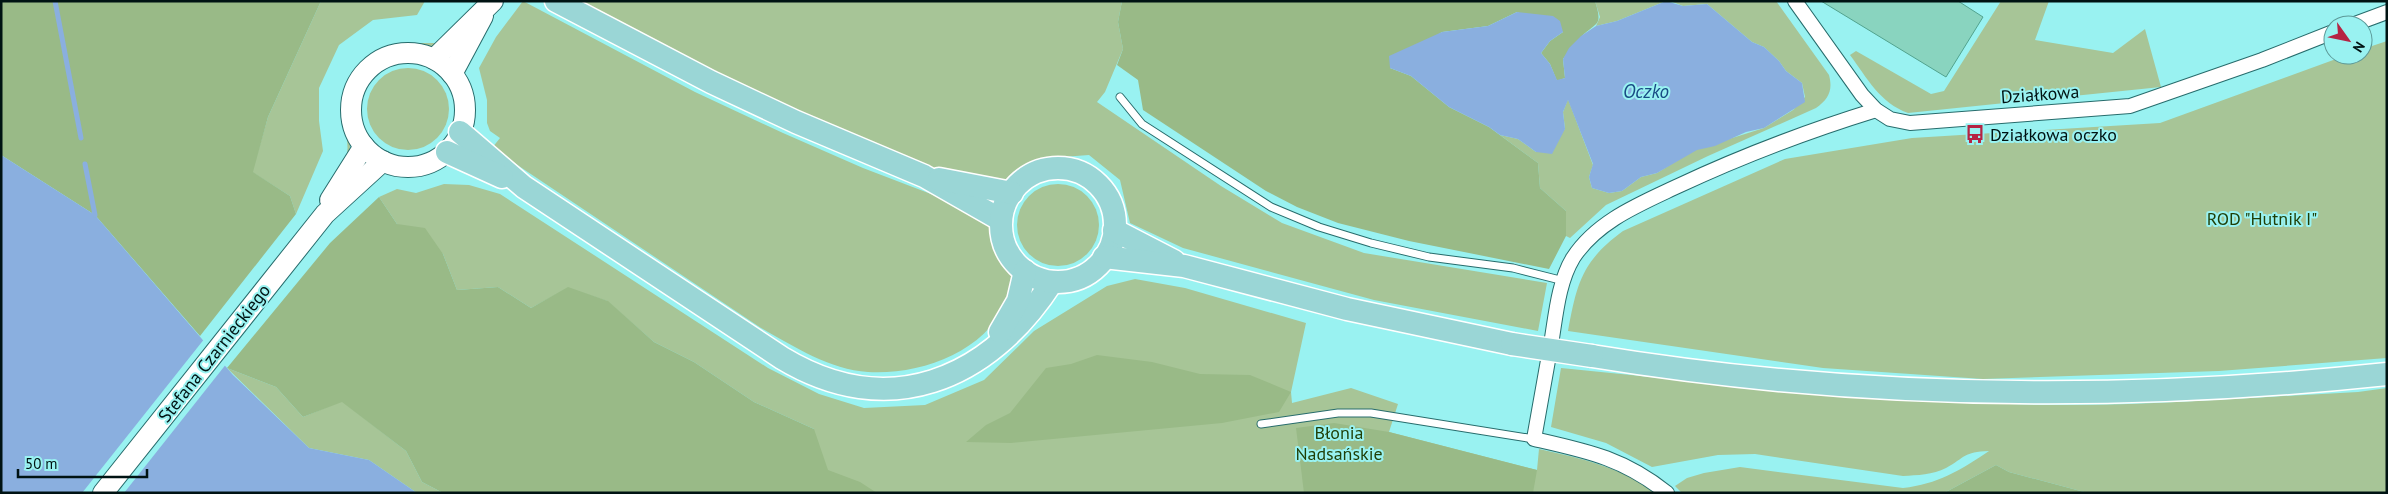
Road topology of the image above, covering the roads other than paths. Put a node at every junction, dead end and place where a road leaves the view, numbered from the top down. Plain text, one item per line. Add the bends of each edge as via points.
1 (556, 1) edge
2 (1795, 1) edge
3 (490, 6) edge
4 (2387, 12) edge
5 (2373, 17) edge
6 (2323, 36) edge
7 (434, 59) junction
8 (452, 74) junction
9 (1120, 97) dead end
10 (1876, 110) junction
11 (460, 132) junction
12 (364, 146) junction
13 (447, 152) junction
14 (382, 162) junction
15 (924, 176) junction
16 (524, 187) junction
17 (1012, 193) junction
18 (325, 214) junction
19 (1002, 220) junction
20 (1114, 230) junction
21 (1104, 257) junction
22 (1184, 266) junction
23 (1025, 271) junction
24 (1564, 281) junction
25 (1052, 282) junction
26 (988, 350) junction
27 (2387, 374) edge
28 (1261, 424) dead end
29 (1534, 439) junction
30 (103, 493) edge
31 (1667, 493) edge

1 - 15 main road via 711,82
2 - 10 street, Działkowa
3 - 7 street
3 - 8 street
4 - 5 street
6 - 10 street, Działkowa via 2130,106 1910,123
7 - 8 street
7 - 12 street via 415,53 396,54 363,74 354,91 350,110 354,130
8 - 11 street via 464,102
9 - 24 lane via 1142,124 1271,207 1319,227 1429,256 1513,268
10 - 24 street via 1714,169 1628,210 1587,241 1573,259
11 - 13 street
11 - 16 main road
12 - 14 street
12 - 18 street, Stefana Czarnieckiego via 332,195
13 - 14 street via 433,162 416,166 399,167
13 - 16 main road
14 - 18 street, Stefana Czarnieckiego
15 - 17 main road
15 - 19 main road
16 - 26 main road via 782,358 821,378 862,389 904,388 945,377
17 - 19 main road
17 - 20 main road via 1022,182 1041,171 1055,168 1077,172 1090,179 1105,195 1113,215
18 - 30 street, Stefana Czarnieckiego
19 - 23 main road via 1005,246
20 - 21 main road
20 - 22 main road
21 - 22 main road
21 - 25 main road via 1084,275
22 - 27 main road, bridge via 1346,309 1512,344 1769,379 1986,391 2091,392 2214,388
23 - 25 main road
23 - 26 main road via 1015,308
24 - 29 street
25 - 26 main road via 1025,318
28 - 29 lane via 1338,412 1372,412
29 - 31 street via 1611,458 1639,472

